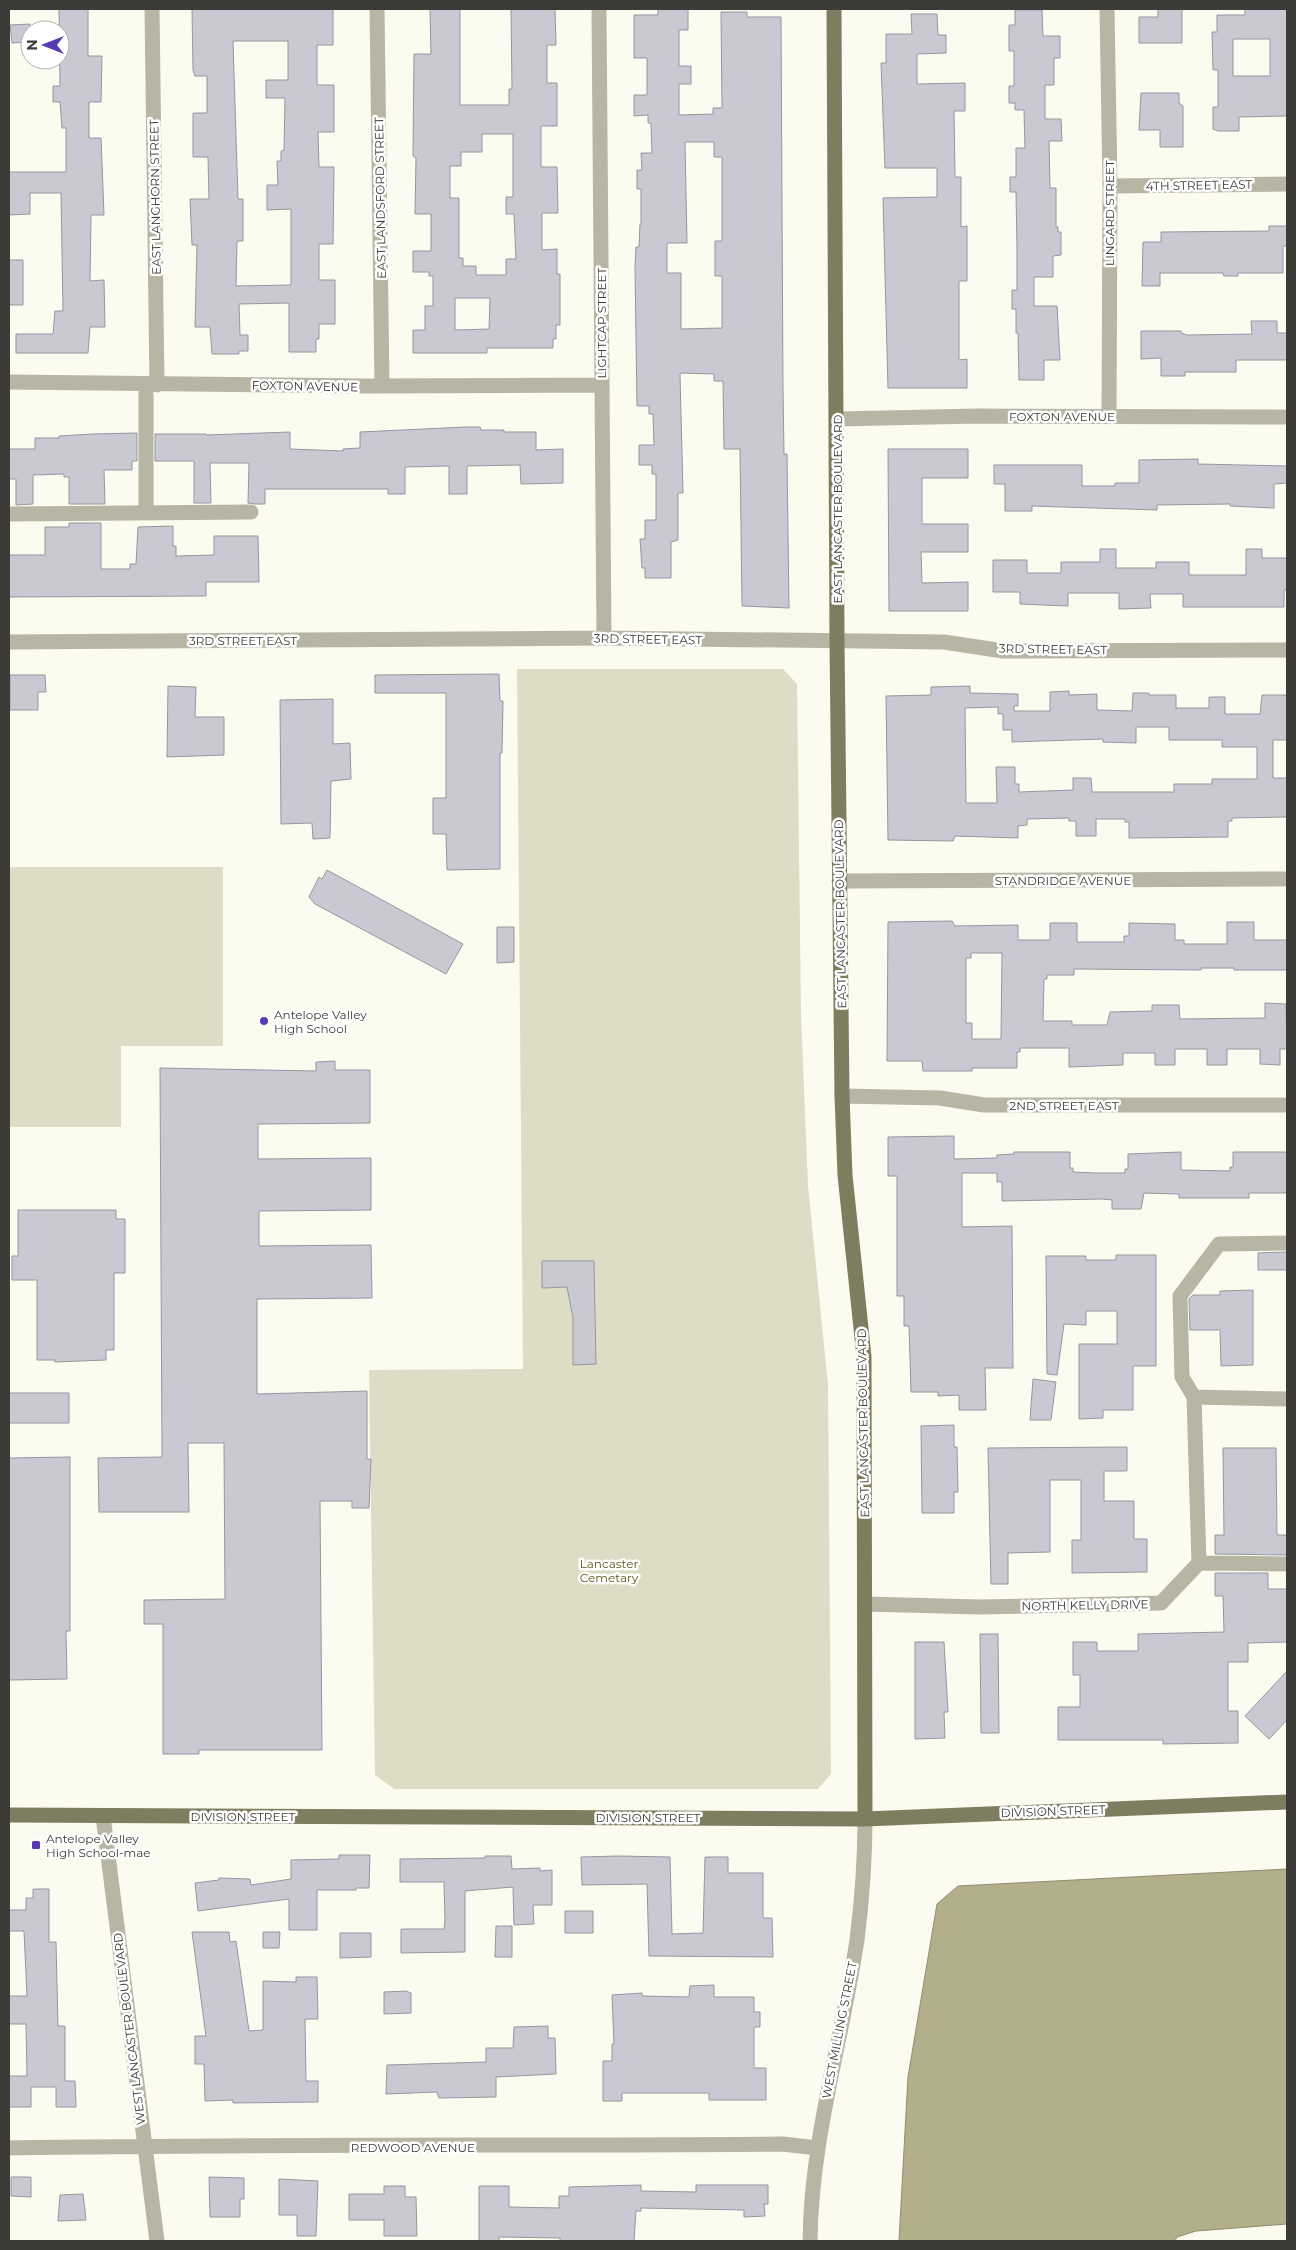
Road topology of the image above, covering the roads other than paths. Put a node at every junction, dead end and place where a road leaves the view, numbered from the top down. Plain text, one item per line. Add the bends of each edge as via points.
1 (152, 9) edge
2 (378, 9) edge
3 (599, 9) edge
4 (834, 9) edge
5 (1107, 9) edge
6 (1287, 184) edge
7 (1110, 186) junction
8 (9, 382) edge
9 (152, 384) junction
10 (602, 385) junction
11 (382, 386) junction
12 (1287, 416) edge
13 (1109, 417) junction
14 (837, 419) junction
15 (146, 512) junction
16 (251, 512) dead end
17 (9, 514) edge
18 (604, 638) junction
19 (837, 641) junction
20 (9, 642) edge
21 (1287, 650) edge
22 (1287, 879) edge
23 (839, 881) junction
24 (842, 1096) junction
25 (1287, 1105) edge
26 (1287, 1243) edge
27 (1194, 1397) junction
28 (1287, 1399) edge
29 (1199, 1563) junction
30 (1287, 1564) edge
31 (865, 1604) junction
32 (1287, 1802) edge
33 (9, 1815) edge
34 (103, 1816) junction
35 (865, 1818) junction
36 (143, 2146) junction
37 (9, 2148) edge
38 (817, 2148) junction
39 (157, 2241) edge
40 (810, 2241) edge

1 - 9 street, EAST LANGHORN STREET
2 - 11 street, EAST LANDSFORD STREET
3 - 10 street, LIGHTCAP STREET
4 - 14 main road, EAST LANCASTER BOULEVARD
5 - 7 street, LINGARD STREET
6 - 7 street, 4TH STREET EAST
7 - 13 street, LINGARD STREET
8 - 9 street, FOXTON AVENUE
9 - 11 street, FOXTON AVENUE
9 - 15 street, EAST LANGHORN STREET
10 - 11 street, FOXTON AVENUE
10 - 18 street, LIGHTCAP STREET
12 - 13 street, FOXTON AVENUE
13 - 14 street, FOXTON AVENUE
14 - 19 main road, EAST LANCASTER BOULEVARD
15 - 16 street
15 - 17 street
18 - 19 street, 3RD STREET EAST
18 - 20 street, 3RD STREET EAST
19 - 21 street, 3RD STREET EAST via 944,642 1003,651
19 - 23 main road, EAST LANCASTER BOULEVARD
22 - 23 street, STANDRIDGE AVENUE
23 - 24 main road, EAST LANCASTER BOULEVARD
24 - 25 street, 2ND STREET EAST via 940,1098 984,1104
24 - 31 main road, EAST LANCASTER BOULEVARD via 845,1175 864,1357
26 - 27 street via 1219,1244 1180,1296 1182,1377
27 - 28 street
27 - 29 street
29 - 30 street
29 - 31 street, NORTH KELLY DRIVE via 1161,1603 980,1607
31 - 35 main road, EAST LANCASTER BOULEVARD
32 - 35 main road, DIVISION STREET
33 - 34 main road, DIVISION STREET
34 - 35 main road, DIVISION STREET
34 - 36 street, WEST LANCASTER BOULEVARD
35 - 38 street, WEST MILLING STREET via 864,1871 856,1940
36 - 37 street, REDWOOD AVENUE
36 - 38 street, REDWOOD AVENUE via 783,2144
36 - 39 street, WEST LANCASTER BOULEVARD
38 - 40 street, WEST MILLING STREET

